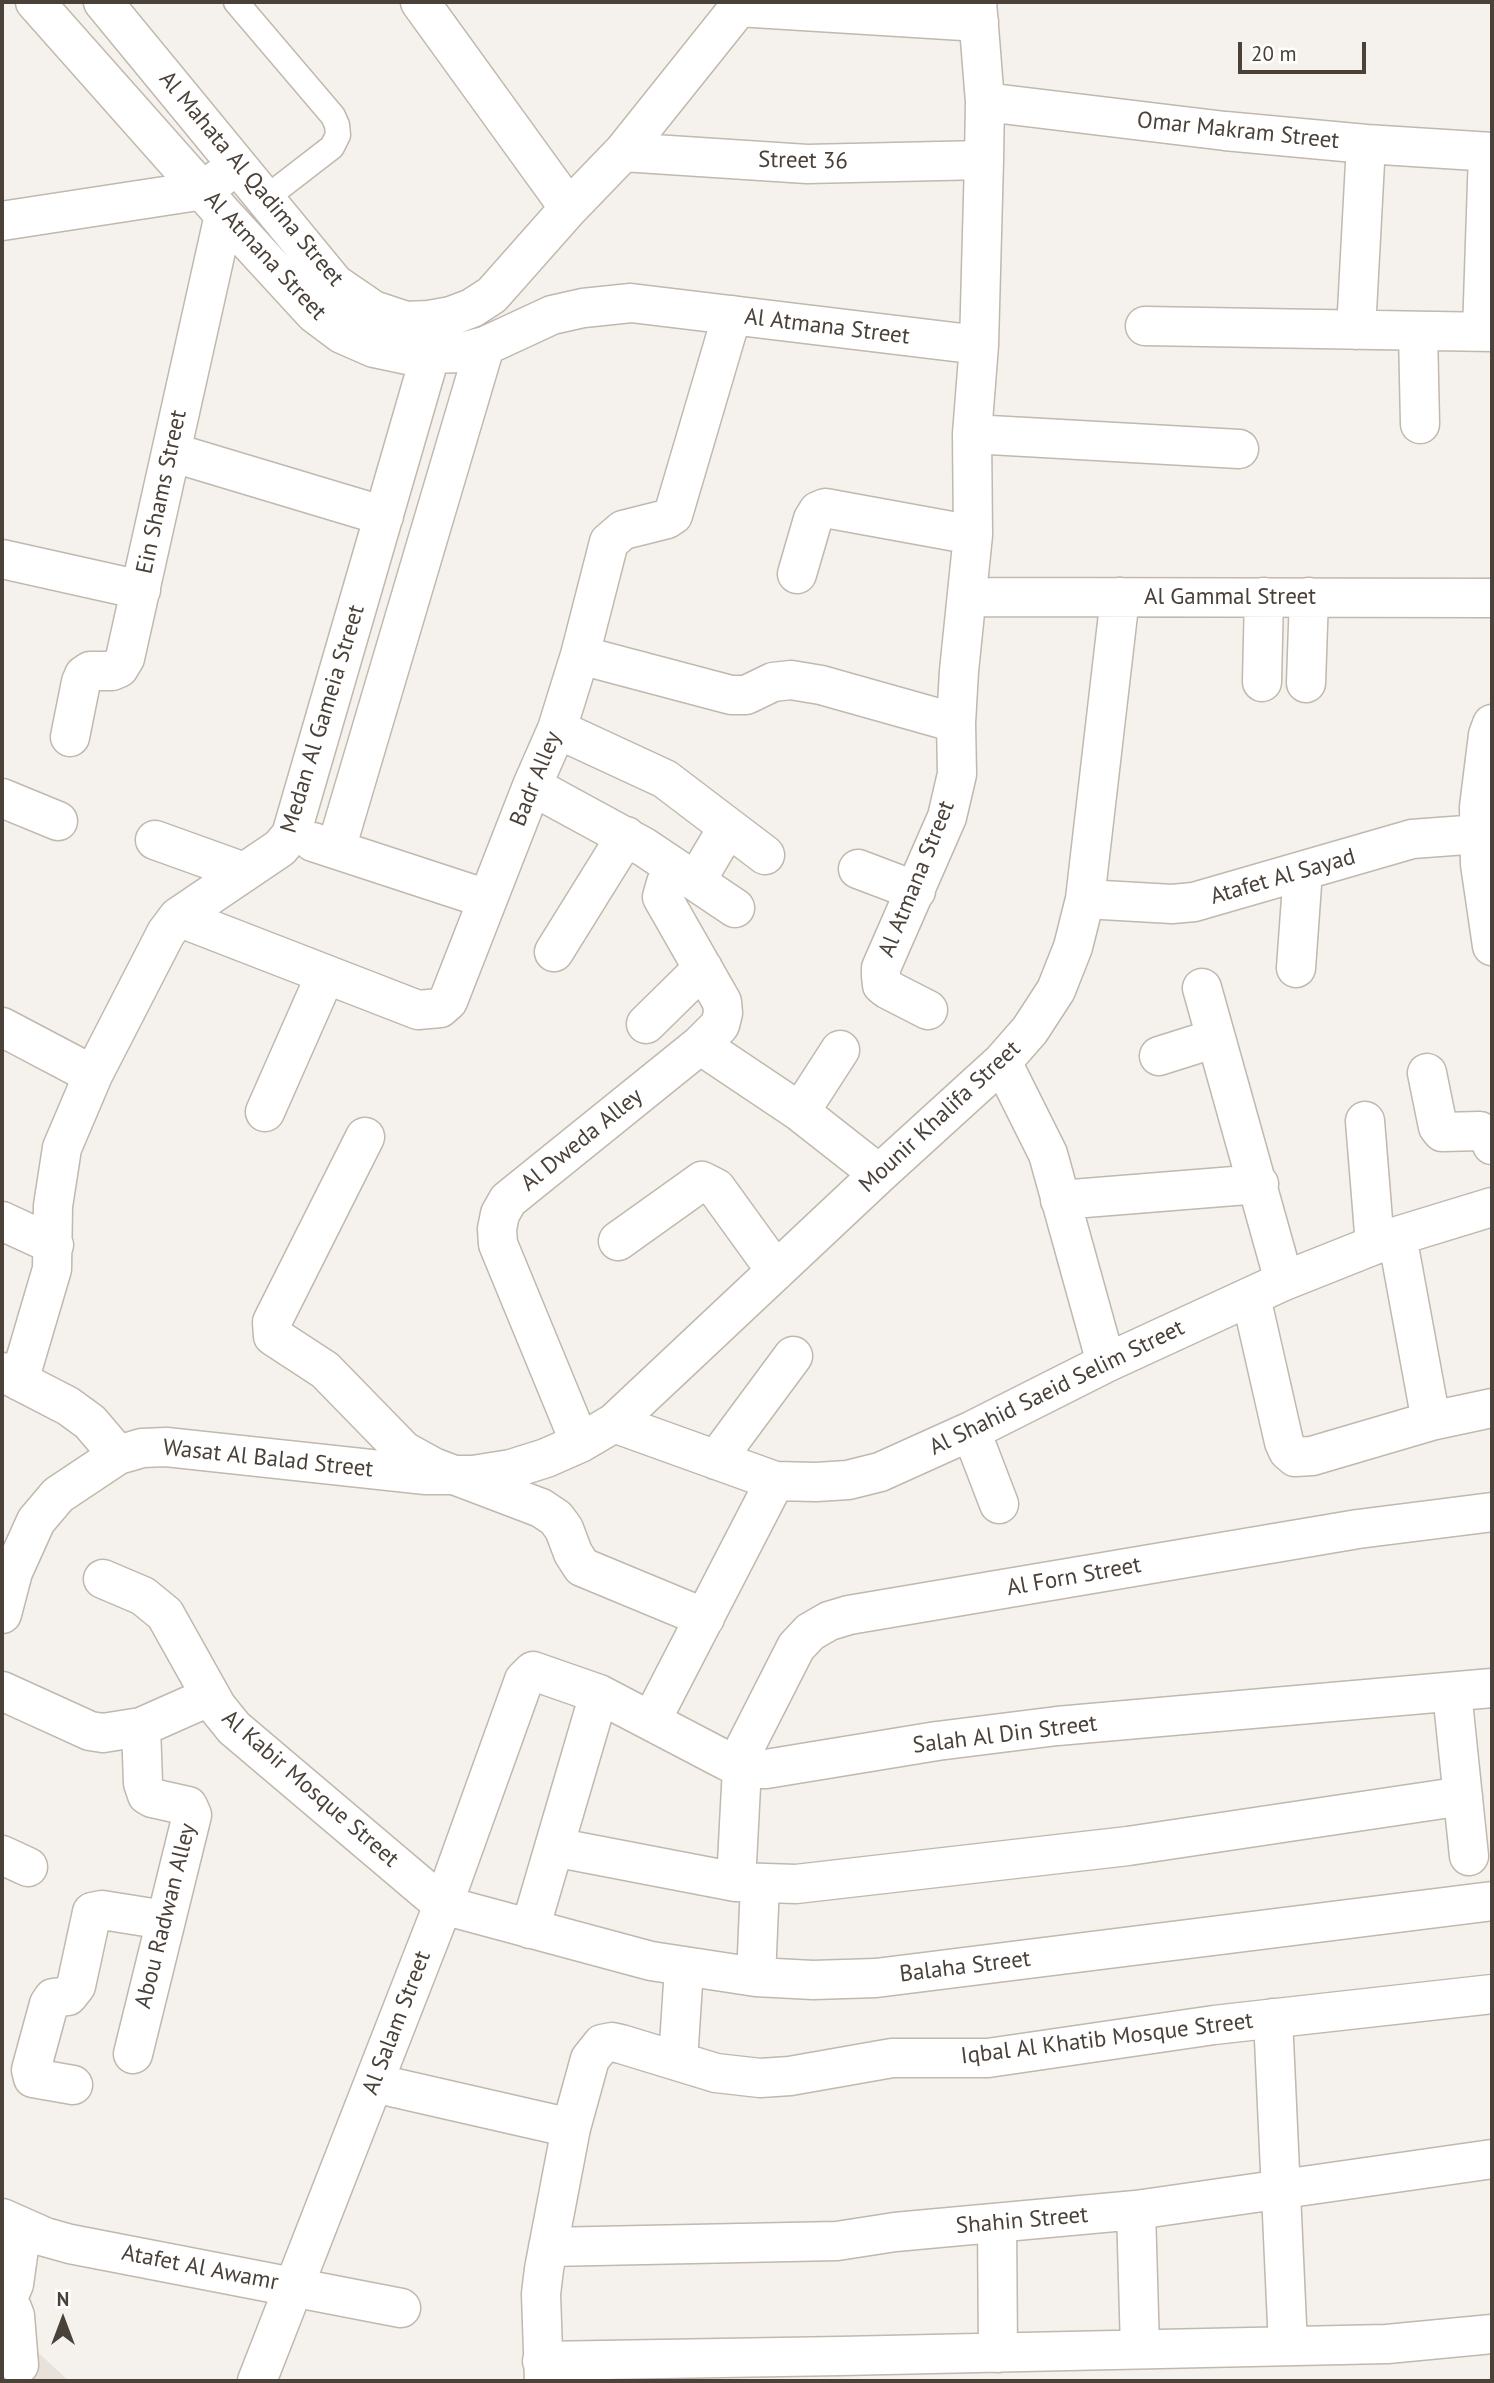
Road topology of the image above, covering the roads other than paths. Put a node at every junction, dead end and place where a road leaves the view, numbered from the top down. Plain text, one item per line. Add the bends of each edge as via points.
1 (35, 2) edge
2 (103, 2) edge
3 (236, 2) edge
4 (420, 2) edge
5 (741, 5) edge
6 (978, 12) edge
7 (985, 102) junction
8 (1366, 144) junction
9 (623, 152) junction
10 (1490, 152) edge
11 (984, 160) junction
12 (239, 165) junction
13 (266, 198) junction
14 (214, 202) junction
15 (569, 208) junction
16 (2, 221) edge
17 (732, 315) junction
18 (1145, 326) dead end
19 (1356, 330) junction
20 (1418, 332) junction
21 (1487, 332) edge
22 (415, 344) junction
23 (979, 345) junction
24 (485, 346) junction
25 (1420, 424) dead end
26 (972, 434) junction
27 (1239, 449) dead end
28 (171, 452) junction
29 (383, 516) junction
30 (973, 535) junction
31 (2, 559) edge
32 (797, 574) dead end
33 (141, 590) junction
34 (967, 597) junction
35 (1120, 597) junction
36 (1264, 597) junction
37 (1309, 597) junction
38 (1492, 597) edge
39 (580, 655) junction
40 (1262, 682) dead end
41 (1306, 683) dead end
42 (956, 723) junction
43 (1492, 723) edge
44 (557, 729) junction
45 (70, 737) dead end
46 (532, 786) junction
47 (2, 798) edge
48 (58, 821) dead end
49 (728, 827) junction
50 (1479, 834) junction
51 (290, 835) junction
52 (626, 836) junction
53 (155, 840) dead end
54 (336, 849) junction
55 (765, 855) dead end
56 (858, 869) dead end
57 (1303, 871) junction
58 (244, 872) junction
59 (686, 875) junction
60 (916, 891) junction
61 (487, 899) junction
62 (1086, 899) junction
63 (735, 908) dead end
64 (178, 917) junction
65 (1492, 946) edge
66 (554, 952) dead end
67 (703, 968) junction
68 (1296, 968) dead end
69 (325, 975) junction
70 (1202, 988) dead end
71 (928, 1010) dead end
72 (646, 1024) dead end
73 (2, 1027) edge
74 (1216, 1038) junction
75 (700, 1045) junction
76 (840, 1050) dead end
77 (1159, 1056) dead end
78 (1002, 1062) junction
79 (1427, 1073) dead end
80 (93, 1075) junction
81 (265, 1112) dead end
82 (800, 1112) junction
83 (1365, 1121) dead end
84 (365, 1137) dead end
85 (1492, 1145) edge
86 (879, 1174) junction
87 (1259, 1184) junction
88 (1060, 1200) junction
89 (1492, 1207) edge
90 (2, 1221) edge
91 (1386, 1240) junction
92 (618, 1241) dead end
93 (54, 1245) junction
94 (776, 1271) junction
95 (1267, 1289) junction
96 (793, 1356) dead end
97 (1106, 1363) junction
98 (10, 1377) edge
99 (1492, 1408) edge
100 (1431, 1421) junction
101 (614, 1423) junction
102 (971, 1431) junction
103 (580, 1443) junction
104 (118, 1455) junction
105 (716, 1460) junction
106 (454, 1475) junction
107 (775, 1481) junction
108 (999, 1504) dead end
109 (1492, 1512) edge
110 (7, 1571) edge
111 (103, 1579) dead end
112 (2, 1614) edge
113 (705, 1618) junction
114 (539, 1671) joint
115 (1492, 1688) edge
116 (2, 1691) edge
117 (1452, 1692) junction
118 (599, 1694) junction
119 (211, 1696) junction
120 (651, 1721) junction
121 (141, 1727) junction
122 (739, 1767) junction
123 (1463, 1796) junction
124 (554, 1847) junction
125 (1469, 1856) dead end
126 (748, 1883) junction
127 (1492, 1901) edge
128 (443, 1905) junction
129 (165, 1920) junction
130 (530, 1929) junction
131 (684, 1968) junction
132 (757, 1977) junction
133 (1492, 1994) edge
134 (1273, 2018) junction
135 (133, 2054) dead end
136 (678, 2061) junction
137 (374, 2083) junction
138 (74, 2085) dead end
139 (571, 2128) junction
140 (1492, 2159) edge
141 (1280, 2189) junction
142 (1136, 2210) junction
143 (12, 2223) edge
144 (998, 2223) junction
145 (548, 2247) junction
146 (294, 2286) junction
147 (4, 2302) edge
148 (401, 2308) dead end
149 (1492, 2334) edge
150 (1289, 2346) junction
151 (1140, 2349) junction
152 (998, 2353) junction
153 (19, 2365) dead end
154 (762, 2370) edge
155 (543, 2371) edge
156 (257, 2381) edge

1 - 14 street, Al Atmana Street
2 - 12 street, Al Mahata Al Qadima Street
3 - 13 lane via 337,125 338,135 331,147
4 - 15 street
5 - 6 street
5 - 9 street, Al Mahata Al Qadima Street
6 - 7 street, Al Atmana Street
7 - 8 street, Omar Makram Street
7 - 11 street, Al Atmana Street
8 - 10 street, Omar Makram Street
8 - 19 street
9 - 11 street, Street 36 via 807,163
9 - 15 street, Al Mahata Al Qadima Street
10 - 21 street
11 - 23 street, Al Atmana Street
12 - 13 street, Al Mahata Al Qadima Street
12 - 14 street
13 - 22 street, Al Mahata Al Qadima Street via 335,284
14 - 16 street
14 - 22 street, Al Atmana Street via 314,313 342,334 374,348
14 - 28 street, Ein Shams Street
15 - 22 street, Al Mahata Al Qadima Street via 492,295 451,316 429,320
17 - 23 street, Al Atmana Street
17 - 24 street, Al Atmana Street via 631,303 583,307 552,315
17 - 39 street, Badr Alley via 676,509 667,519 623,530 609,542
18 - 19 street
19 - 20 street
20 - 21 street
20 - 25 street
22 - 24 street, Al Atmana Street via 458,353
22 - 29 street, Medan Al Gameia Street
23 - 26 street, Al Atmana Street
24 - 54 street
26 - 27 street
26 - 30 street, Al Atmana Street
28 - 29 street
28 - 33 street, Ein Shams Street
29 - 51 street, Medan Al Gameia Street
30 - 32 street via 825,508 813,519
30 - 34 street, Al Atmana Street
31 - 33 street
33 - 45 street, Ein Shams Street via 124,664 85,675
34 - 35 street, Al Gammal Street
34 - 42 street, Al Atmana Street
35 - 36 street, Al Gammal Street
35 - 62 street, Mounir Khalifa Street
36 - 37 street, Al Gammal Street
36 - 40 street
37 - 38 street, Al Gammal Street
37 - 41 street
39 - 42 street via 731,695 746,695 773,682 821,685
39 - 44 street, Badr Alley
42 - 60 street, Al Atmana Street via 957,774 947,817
43 - 50 street
44 - 46 street, Badr Alley
44 - 49 street via 665,779
46 - 52 street
46 - 61 street, Badr Alley
47 - 48 street
49 - 55 street
49 - 59 street
50 - 57 street, Atafet Al Sayad via 1412,839
50 - 65 street
51 - 54 street
51 - 58 street, Medan Al Gameia Street
52 - 59 street
52 - 66 street
53 - 58 street
54 - 61 street
56 - 60 street
57 - 62 street, Atafet Al Sayad via 1194,902
57 - 68 street
58 - 64 street, Medan Al Gameia Street
59 - 63 street
59 - 67 street, Al Dweda Alley via 666,883 662,897
60 - 71 street, Al Atmana Street via 881,976 887,989
61 - 69 street, Badr Alley via 453,990 440,1008 418,1010
62 - 78 street, Mounir Khalifa Street via 1055,990 1030,1030
64 - 69 street, Badr Alley
64 - 80 street, Medan Al Gameia Street
67 - 72 street
67 - 75 street, Al Dweda Alley via 722,1002 723,1013 720,1025
69 - 81 street
70 - 74 street
73 - 80 street
74 - 77 street
74 - 87 street
75 - 82 street
75 - 103 street, Al Dweda Alley via 508,1200 500,1214 498,1244
76 - 82 street
78 - 86 street, Mounir Khalifa Street
78 - 88 street via 1048,1154
79 - 85 street via 1442,1132 1480,1131 1492,1138
80 - 93 street, Medan Al Gameia Street via 62,1148 53,1206
82 - 86 street
83 - 91 street
84 - 106 street via 271,1328 278,1340 325,1370 404,1451
86 - 94 street, Mounir Khalifa Street
87 - 88 street
87 - 95 street
88 - 97 street
89 - 91 street, Al Shahid Saeid Selim Street
90 - 93 street
91 - 95 street, Al Shahid Saeid Selim Street
91 - 100 street
92 - 94 street via 702,1181 716,1188
93 - 98 street, Medan Al Gameia Street via 52,1269
94 - 101 street, Mounir Khalifa Street
95 - 97 street, Al Shahid Saeid Selim Street
95 - 100 street via 1284,1443 1295,1457
96 - 105 street
97 - 102 street, Al Shahid Saeid Selim Street
98 - 104 street via 79,1414
99 - 100 street
101 - 103 street, Wasat Al Balad Street
101 - 105 street, Al Shahid Saeid Selim Street
102 - 107 street, Al Shahid Saeid Selim Street via 880,1472 816,1482
102 - 108 street
103 - 106 street, Wasat Al Balad Street via 511,1469
104 - 106 street, Wasat Al Balad Street via 166,1447
104 - 110 street, Wasat Al Balad Street via 58,1494
105 - 107 street, Al Shahid Saeid Selim Street
106 - 113 street via 556,1518 582,1566
107 - 113 street
109 - 122 street, Al Forn Street via 1344,1532 829,1621 796,1647
110 - 112 street, Wasat Al Balad Street
111 - 119 street, Al Kabir Mosque Street via 143,1597 165,1614
113 - 120 street
114 - 118 street, Salah Al Din Street
114 - 128 street, Al Salam Street via 524,1680
115 - 117 street, Salah Al Din Street
116 - 121 street via 90,1731 116,1733
117 - 122 street, Salah Al Din Street via 1057,1726 766,1769
117 - 123 street
118 - 120 street, Salah Al Din Street
118 - 124 street
119 - 121 street
119 - 128 street, Al Kabir Mosque Street via 234,1728
120 - 122 street, Salah Al Din Street
121 - 129 street, Abou Radwan Alley via 147,1795 191,1810
122 - 126 street
123 - 125 street
123 - 126 street via 1114,1848 832,1880
124 - 126 street
124 - 130 street
126 - 132 street
127 - 132 street, Balaha Street via 876,1978
128 - 130 street, Balaha Street
128 - 137 street, Al Salam Street
129 - 135 street, Abou Radwan Alley
129 - 138 street via 92,1912 76,1986 68,1996 53,1998 49,2004 31,2070 33,2078
130 - 131 street, Balaha Street
131 - 132 street, Balaha Street
131 - 136 street
133 - 134 street, Iqbal Al Khatib Mosque Street
134 - 136 street, Iqbal Al Khatib Mosque Street via 988,2058 892,2058 790,2076 738,2077
134 - 141 street
136 - 139 street, Iqbal Al Khatib Mosque Street via 612,2042 602,2044 590,2059
137 - 139 street
137 - 146 street, Al Salam Street
139 - 145 street, Iqbal Al Khatib Mosque Street
140 - 141 street, Shahin Street
141 - 142 street, Shahin Street
141 - 150 street
142 - 144 street, Shahin Street
142 - 151 street
143 - 146 street, Atafet Al Awamr via 70,2244
143 - 147 street via 14,2284
144 - 145 street, Shahin Street via 808,2243
144 - 152 street
145 - 155 street, Iqbal Al Khatib Mosque Street via 541,2294
146 - 148 street, Atafet Al Awamr
146 - 156 street, Al Salam Street
147 - 153 street via 15,2316
149 - 150 street via 1387,2344
150 - 151 street
151 - 152 street
152 - 154 street
154 - 155 street

